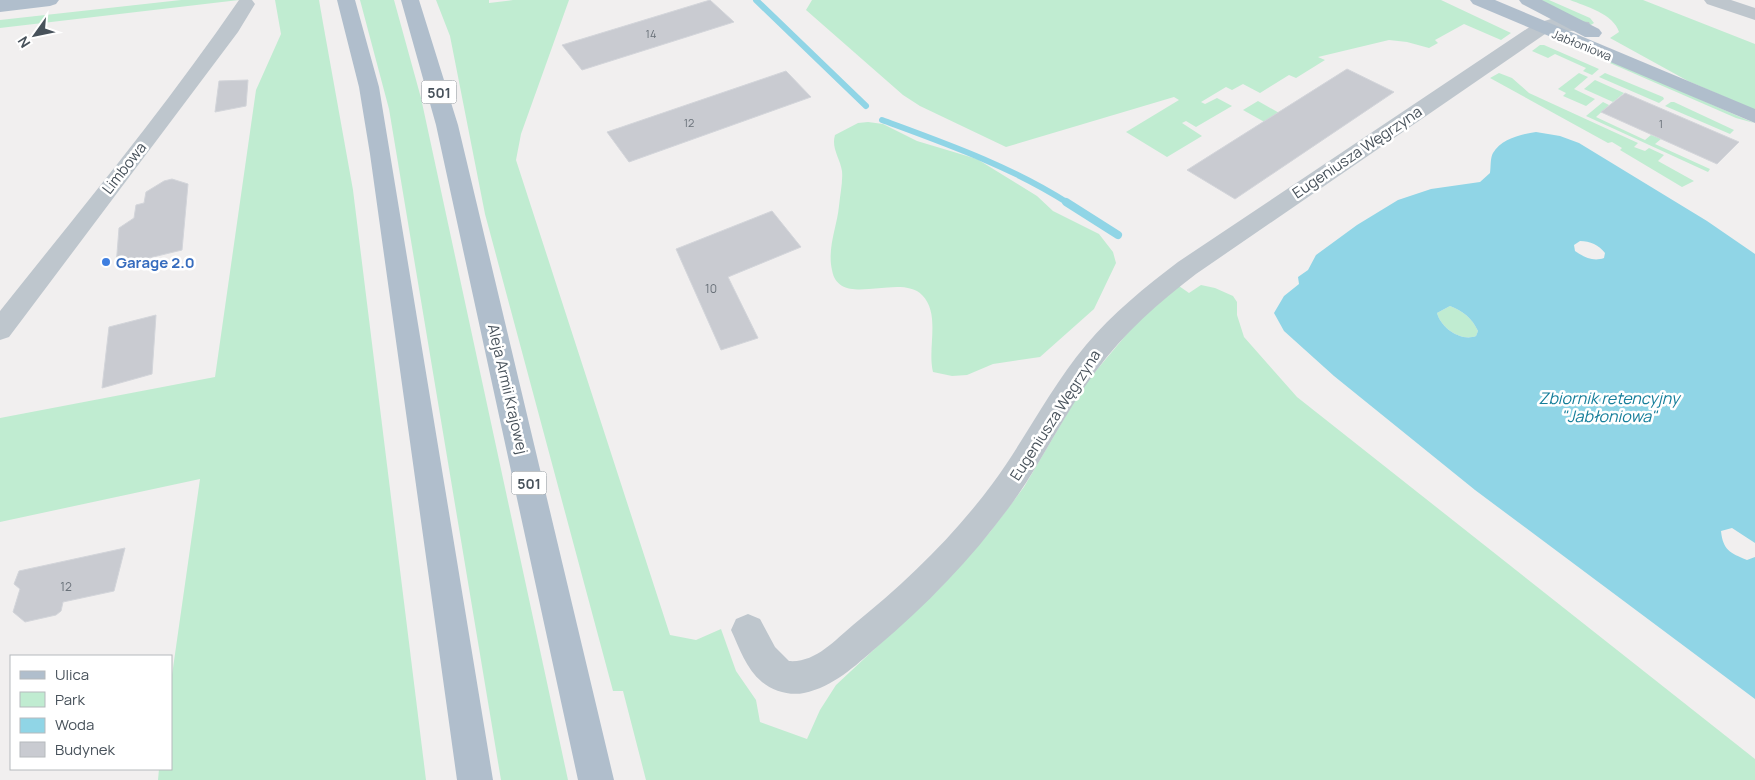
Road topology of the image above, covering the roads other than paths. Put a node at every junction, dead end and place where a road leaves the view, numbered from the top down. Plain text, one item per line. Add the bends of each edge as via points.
1 (46, 0) edge
2 (346, 0) edge
3 (410, 0) edge
4 (1478, 0) edge
5 (1713, 0) edge
6 (1530, 1) edge
7 (246, 4) dead end
8 (0, 6) edge
9 (1755, 14) edge
10 (1582, 26) junction
11 (1542, 28) junction
12 (1687, 87) junction
13 (1755, 117) edge
14 (0, 330) edge
15 (748, 630) dead end
16 (475, 780) edge
17 (596, 780) edge

1 - 8 main road
2 - 16 main road via 369,88 381,154
3 - 17 main road, Aleja Armii Krajowej / 501 via 448,125
4 - 11 main road, Jabłoniowa
5 - 9 street
6 - 10 main road, Jabłoniowa
6 - 11 street via 1542,21
7 - 14 street, Limbowa
10 - 11 street, Eugeniusza Węgrzyna
10 - 12 main road, Jabłoniowa
11 - 12 main road, Jabłoniowa
11 - 15 street, Eugeniusza Węgrzyna via 1187,268 1144,302 1085,365 1018,471 965,540 918,590 836,659 820,670 789,678 763,660
12 - 13 main road, Jabłoniowa

